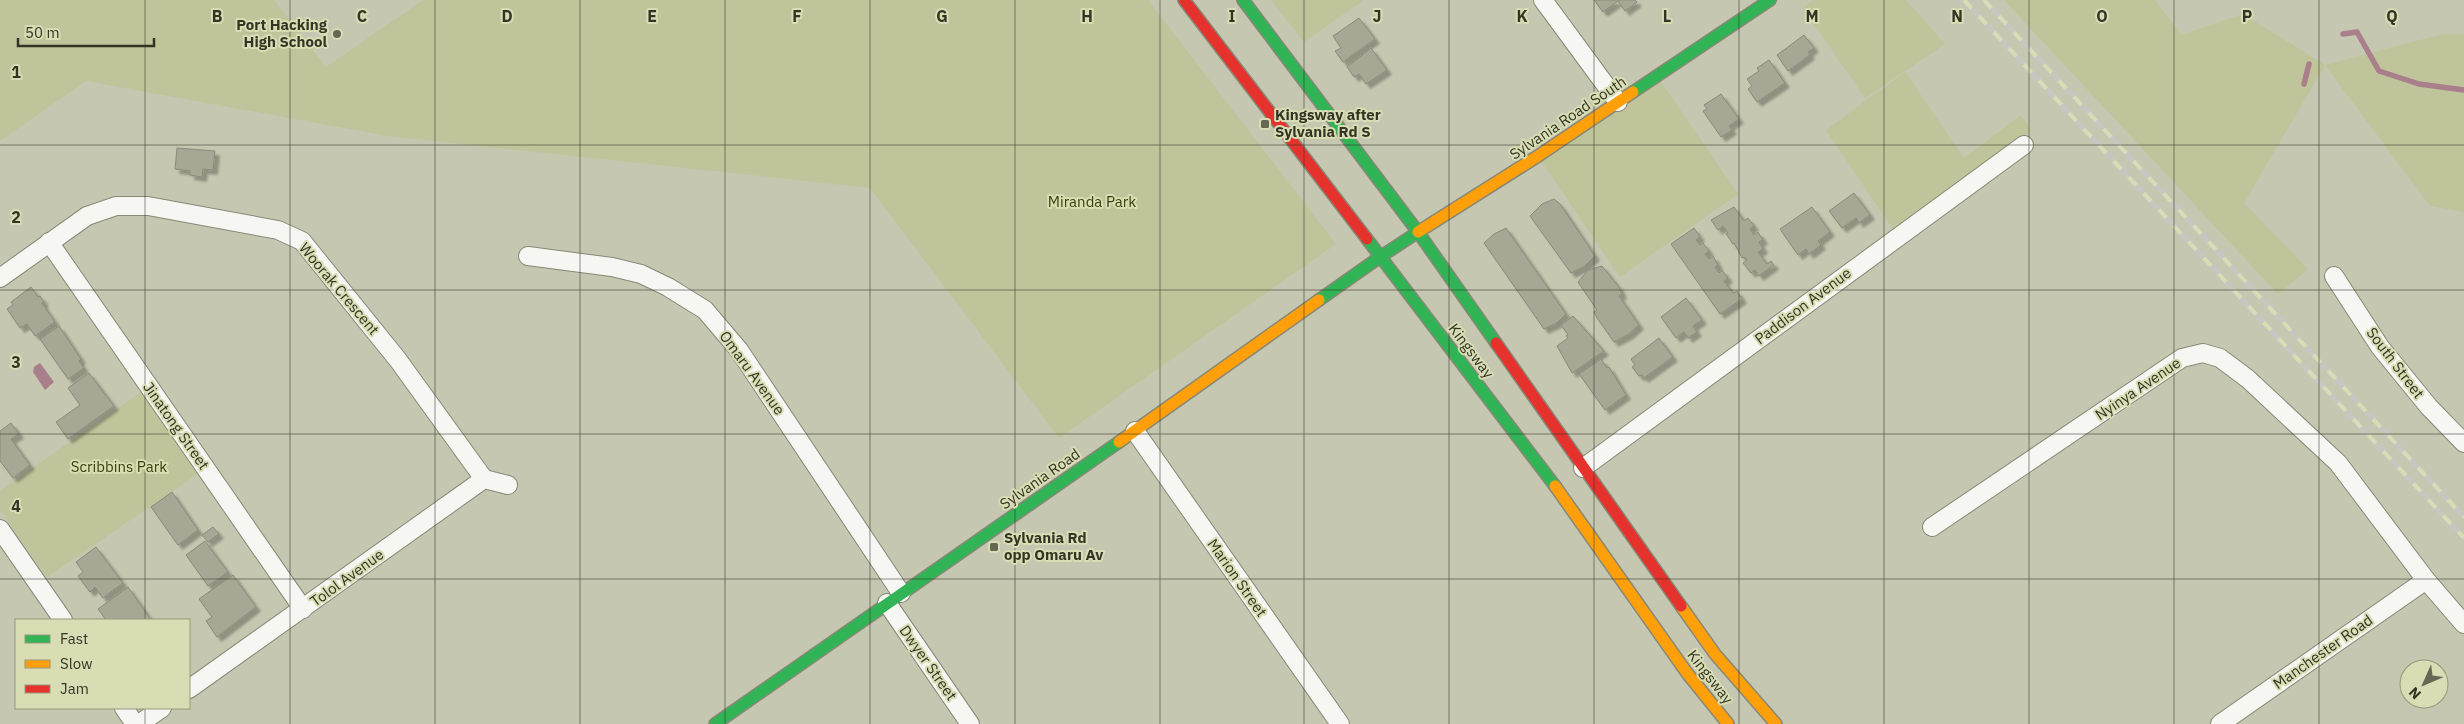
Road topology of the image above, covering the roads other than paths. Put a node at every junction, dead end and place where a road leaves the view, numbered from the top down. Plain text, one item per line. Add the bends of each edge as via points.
1 (1184, 0) edge
2 (1243, 0) edge
3 (1543, 0) edge
4 (1770, 0) edge
5 (1618, 102) junction
6 (2024, 145) dead end
7 (1418, 232) junction
8 (49, 242) junction
9 (528, 256) dead end
10 (1380, 257) junction
11 (2334, 276) dead end
12 (0, 278) edge
13 (1135, 431) junction
14 (2464, 443) edge
15 (1583, 468) junction
16 (484, 479) junction
17 (508, 485) dead end
18 (1932, 527) dead end
19 (0, 529) edge
20 (2426, 580) junction
21 (901, 593) junction
22 (886, 603) junction
23 (303, 610) junction
24 (62, 619) edge
25 (2464, 624) edge
26 (190, 688) edge
27 (125, 709) edge
28 (161, 709) edge
29 (135, 724) edge
30 (139, 724) edge
31 (715, 724) edge
32 (970, 724) edge
33 (1340, 724) edge
34 (1728, 724) edge
35 (1776, 724) edge
36 (2220, 724) edge

1 - 10 main road, Kingsway
2 - 7 main road, Kingsway
3 - 5 street
4 - 5 main road, Sylvania Road South
5 - 7 main road, Sylvania Road South
6 - 15 street, Paddison Avenue
7 - 10 main road, Sylvania Road South
7 - 15 main road, Kingsway
8 - 12 street, Woorak Crescent
8 - 16 street, Woorak Crescent via 87,216 116,206 148,206 278,230 302,241 398,360
8 - 23 street, Jinatong Street
9 - 21 street, Omaru Avenue via 641,274 668,286 705,310 739,350
10 - 13 main road, Sylvania Road
10 - 34 main road, Kingsway via 1549,477 1686,673
11 - 14 street, South Street via 2380,347 2429,407
13 - 21 main road, Sylvania Road
13 - 33 street, Marion Street
15 - 35 main road, Kingsway via 1715,654
16 - 17 street
16 - 23 street, Tolol Avenue
18 - 20 street, Nyinya Avenue via 2182,358 2203,352 2220,358 2248,379 2338,463
19 - 24 street
20 - 25 street, Nyinya Avenue
20 - 36 street, Manchester Road
21 - 22 main road, Sylvania Road
22 - 31 main road, Sylvania Road
22 - 32 street, Dwyer Street
23 - 26 street, Tolol Avenue
27 - 29 street
28 - 30 street

